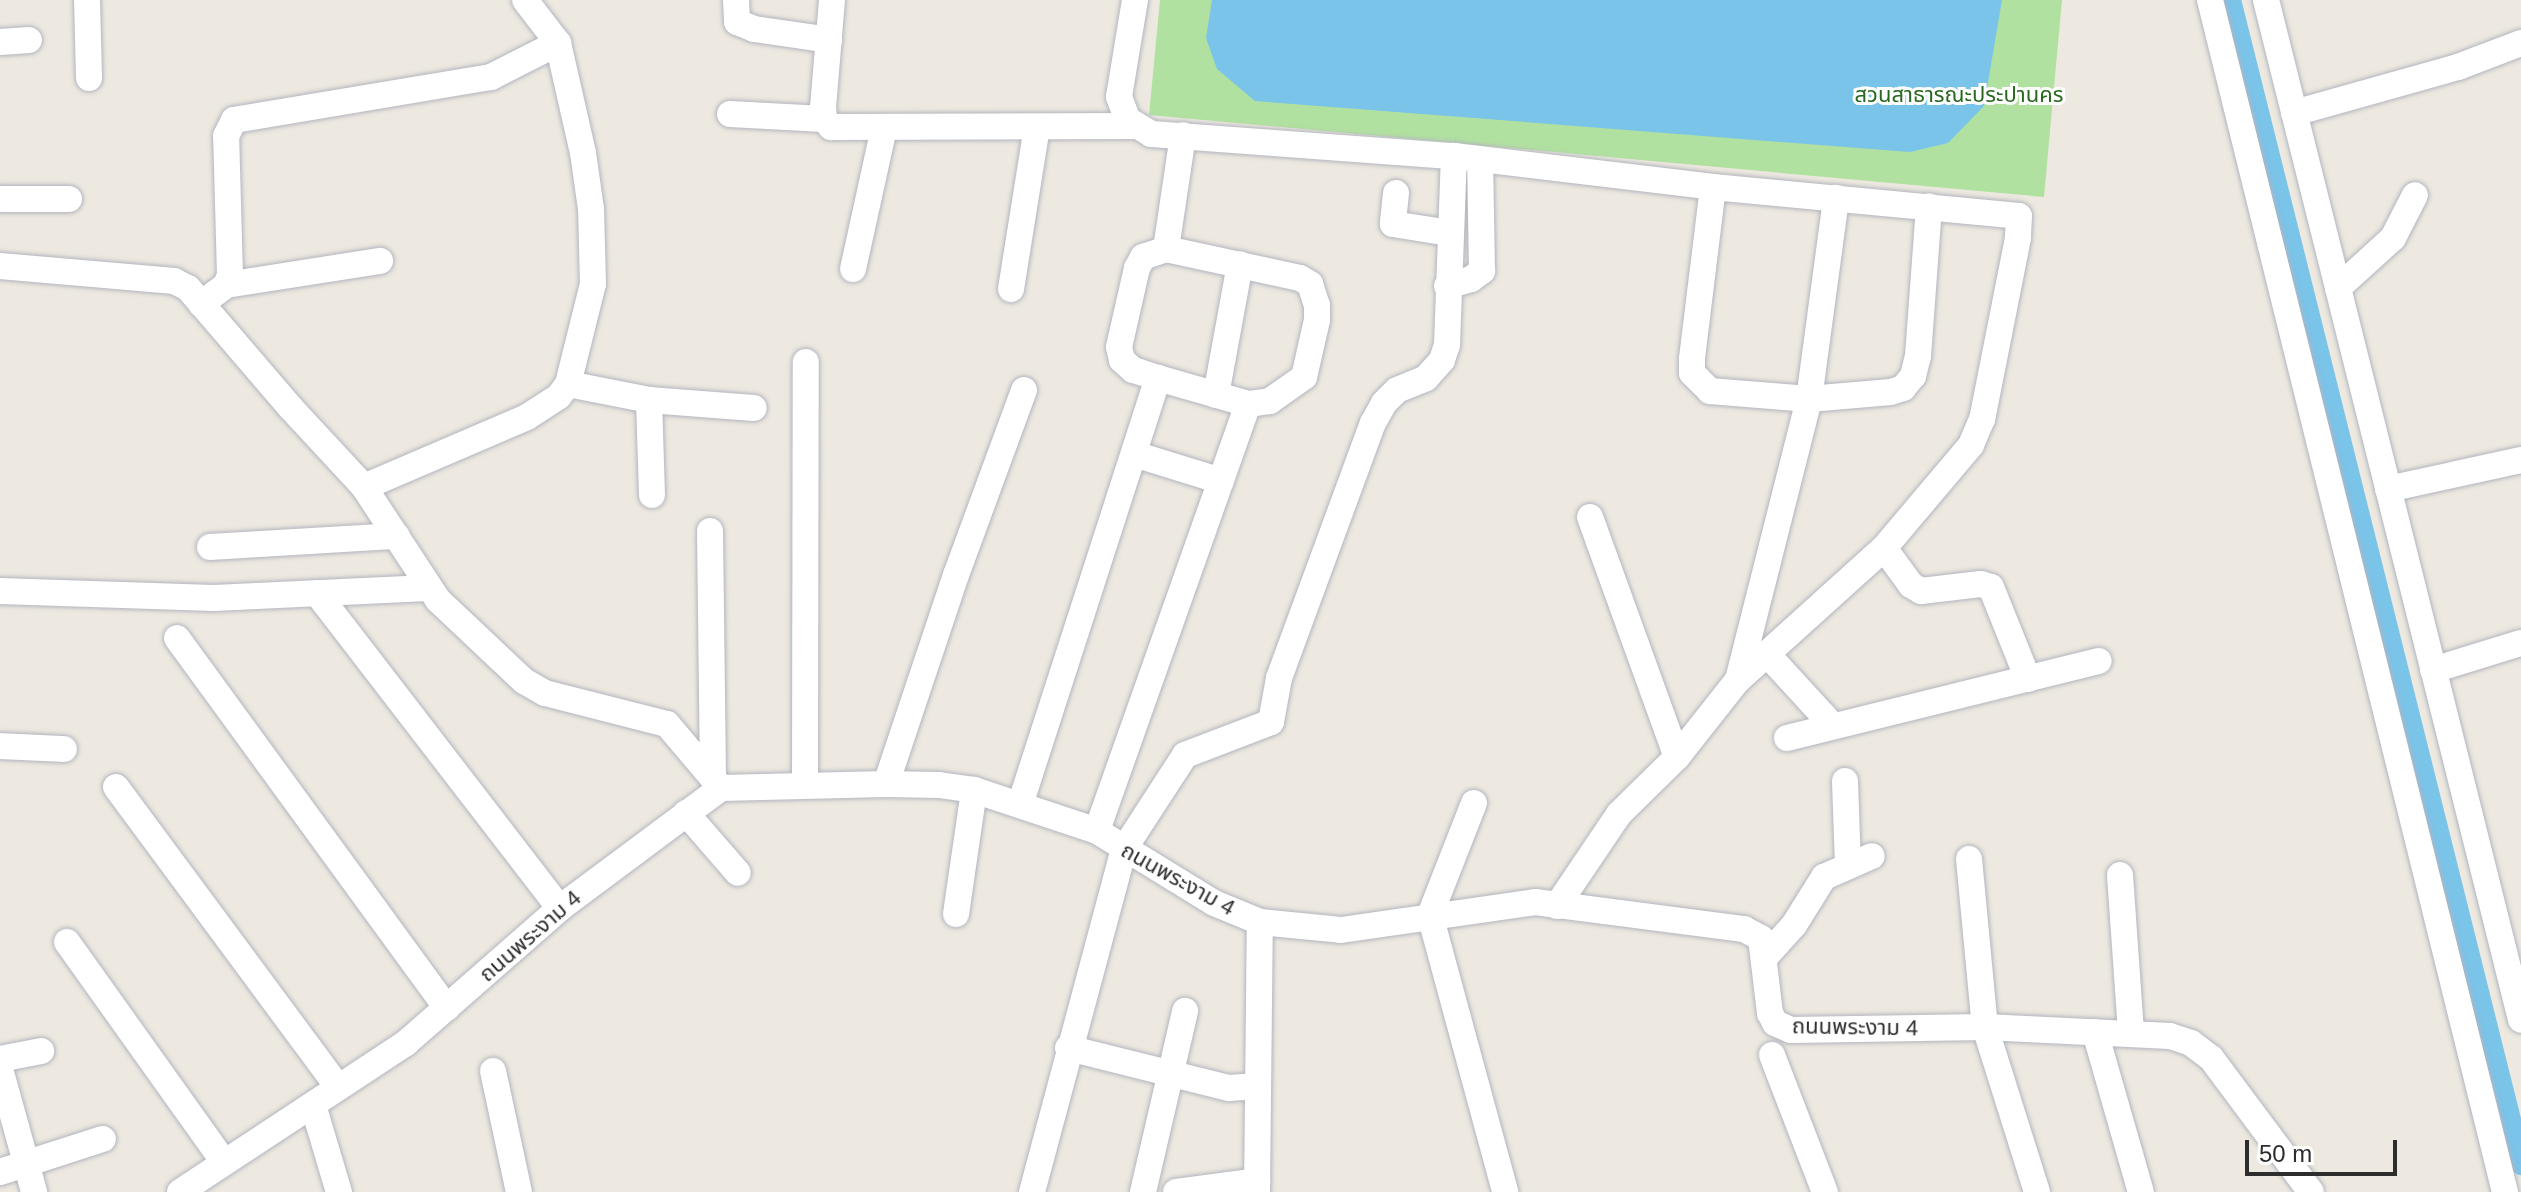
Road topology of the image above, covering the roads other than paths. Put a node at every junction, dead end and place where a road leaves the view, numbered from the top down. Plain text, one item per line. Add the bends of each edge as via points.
1 (87, 0) edge
2 (525, 0) edge
3 (736, 0) edge
4 (832, 0) edge
5 (1135, 0) edge
6 (2210, 0) edge
7 (2266, 0) edge
8 (29, 40) dead end
9 (829, 40) junction
10 (0, 42) edge
11 (558, 43) junction
12 (2521, 43) edge
13 (89, 78) dead end
14 (2294, 113) junction
15 (730, 114) dead end
16 (824, 119) junction
17 (1135, 126) junction
18 (1037, 127) junction
19 (884, 128) junction
20 (1183, 135) junction
21 (1467, 157) junction
22 (1713, 187) junction
23 (1396, 193) dead end
24 (2415, 195) dead end
25 (1836, 198) junction
26 (0, 199) edge
27 (69, 199) dead end
28 (1929, 206) junction
29 (1450, 233) junction
30 (1166, 249) junction
31 (380, 261) dead end
32 (1240, 264) junction
33 (0, 266) edge
34 (853, 269) dead end
35 (226, 285) junction
36 (1447, 286) junction
37 (2338, 288) junction
38 (1011, 289) dead end
39 (201, 304) junction
40 (806, 362) dead end
41 (1158, 378) junction
42 (568, 384) junction
43 (1024, 390) dead end
44 (1216, 395) junction
45 (1809, 399) junction
46 (649, 400) junction
47 (1248, 404) junction
48 (754, 408) dead end
49 (1134, 454) junction
50 (2521, 460) edge
51 (1221, 481) junction
52 (364, 487) junction
53 (2388, 489) junction
54 (652, 495) dead end
55 (1590, 517) dead end
56 (710, 531) dead end
57 (397, 536) junction
58 (210, 547) dead end
59 (1884, 548) junction
60 (428, 588) junction
61 (0, 591) edge
62 (317, 593) junction
63 (177, 638) dead end
64 (2521, 643) edge
65 (1767, 654) junction
66 (2099, 661) dead end
67 (2433, 670) junction
68 (2028, 679) junction
69 (1737, 681) junction
70 (1832, 725) junction
71 (1787, 738) dead end
72 (0, 746) edge
73 (64, 749) dead end
74 (1677, 757) junction
75 (1845, 781) dead end
76 (717, 783) junction
77 (886, 784) junction
78 (805, 785) junction
79 (116, 787) dead end
80 (974, 790) junction
81 (1474, 803) dead end
82 (1020, 805) junction
83 (686, 813) junction
84 (1097, 831) junction
85 (1124, 849) junction
86 (1969, 859) dead end
87 (738, 873) dead end
88 (2120, 875) dead end
89 (1557, 906) junction
90 (560, 908) junction
91 (956, 914) dead end
92 (1430, 915) junction
93 (1260, 922) junction
94 (67, 942) dead end
95 (1766, 956) junction
96 (447, 1008) junction
97 (1185, 1011) dead end
98 (2521, 1020) edge
99 (1985, 1027) junction
100 (2095, 1032) junction
101 (2131, 1034) junction
102 (1068, 1048) junction
103 (41, 1051) dead end
104 (1772, 1055) dead end
105 (0, 1059) edge
106 (0, 1069) edge
107 (493, 1071) dead end
108 (1171, 1074) junction
109 (337, 1086) junction
110 (1258, 1086) junction
111 (313, 1105) junction
112 (103, 1139) dead end
113 (223, 1161) junction
114 (26, 1165) junction
115 (0, 1172) edge
116 (1257, 1186) edge
117 (185, 1191) edge
118 (34, 1192) edge
119 (339, 1192) edge
120 (519, 1192) edge
121 (1032, 1192) edge
122 (1143, 1192) edge
123 (1176, 1192) edge
124 (1505, 1192) edge
125 (1825, 1192) edge
126 (2037, 1192) edge
127 (2141, 1192) edge
128 (2311, 1192) edge
129 (2505, 1192) edge

1 - 13 street
2 - 11 street
3 - 9 street via 737,22
4 - 9 street
5 - 17 street via 1119,97
6 - 129 street
7 - 14 street
8 - 10 street
9 - 16 street
11 - 35 street via 491,77 234,120 226,136
11 - 42 street via 591,209 593,284
12 - 14 street via 2458,67
14 - 37 street
15 - 16 street
16 - 19 street via 831,127
17 - 18 street
17 - 20 street via 1151,134
18 - 19 street
18 - 38 street
19 - 34 street
20 - 21 street
20 - 30 street
21 - 22 street
21 - 29 street
21 - 36 street via 1482,271
22 - 25 street
22 - 45 street via 1692,373 1710,391
23 - 29 street via 1393,224
24 - 37 street via 2393,238
25 - 28 street
25 - 45 street
26 - 27 street
28 - 45 street via 1913,376 1891,392
28 - 59 street via 2019,216 2018,238 1982,419 1971,445
29 - 36 street
30 - 32 street
30 - 41 street via 1143,257 1137,268 1119,347 1122,360 1133,370
31 - 35 street
32 - 44 street
32 - 47 street via 1310,284 1317,305 1304,377 1270,401
33 - 39 street via 174,281
35 - 39 street
36 - 85 street via 1442,360 1426,378 1397,390 1373,423 1279,678 1271,722 1185,755
37 - 53 street
39 - 52 street
40 - 78 street
41 - 44 street
41 - 49 street
42 - 46 street
42 - 52 street via 527,417
43 - 77 street
44 - 47 street
45 - 69 street
46 - 48 street
46 - 54 street
47 - 51 street
49 - 51 street
49 - 82 street
50 - 53 street
51 - 84 street
52 - 57 street
53 - 67 street
55 - 74 street
56 - 76 street
57 - 58 street
57 - 60 street
59 - 65 street
59 - 68 street via 1921,591 1991,587
60 - 62 street
60 - 76 street via 524,681 545,693 667,724
61 - 62 street via 214,598
62 - 90 street
63 - 96 street
64 - 67 street
65 - 69 street
65 - 70 street
66 - 68 street
67 - 98 street
68 - 70 street
69 - 74 street
70 - 71 street
72 - 73 street
74 - 89 street via 1619,814
75 - 95 street via 1860,861 1824,877 1794,925
76 - 78 street, ถนนพระงาม 4
76 - 83 street, ถนนพระงาม 4
77 - 78 street, ถนนพระงาม 4
77 - 80 street, ถนนพระงาม 4
79 - 109 street
80 - 82 street, ถนนพระงาม 4
80 - 91 street
81 - 92 street
82 - 84 street, ถนนพระงาม 4
83 - 87 street
83 - 90 street, ถนนพระงาม 4
84 - 85 street, ถนนพระงาม 4
85 - 93 street, ถนนพระงาม 4 via 1214,903
85 - 102 street
86 - 99 street
88 - 101 street
89 - 92 street, ถนนพระงาม 4 via 1535,902
89 - 95 street, ถนนพระงาม 4 via 1744,929 1761,938
90 - 96 street, ถนนพระงาม 4
92 - 93 street, ถนนพระงาม 4 via 1341,930
92 - 124 street
93 - 110 street
94 - 113 street
95 - 99 street, ถนนพระงาม 4 via 1770,1013 1775,1023 1791,1030
96 - 109 street, ถนนพระงาม 4 via 406,1043
97 - 108 street
99 - 100 street, ถนนพระงาม 4
99 - 126 street
100 - 101 street, ถนนพระงาม 4
100 - 127 street
101 - 128 street, ถนนพระงาม 4 via 2170,1036 2211,1058
102 - 108 street
102 - 121 street
103 - 105 street
104 - 125 street
106 - 114 street
107 - 120 street
108 - 110 street via 1229,1088
108 - 122 street
109 - 111 street, ถนนพระงาม 4
110 - 116 street
111 - 113 street, ถนนพระงาม 4
111 - 119 street
112 - 114 street
113 - 117 street, ถนนพระงาม 4
114 - 115 street
114 - 118 street
116 - 123 street

